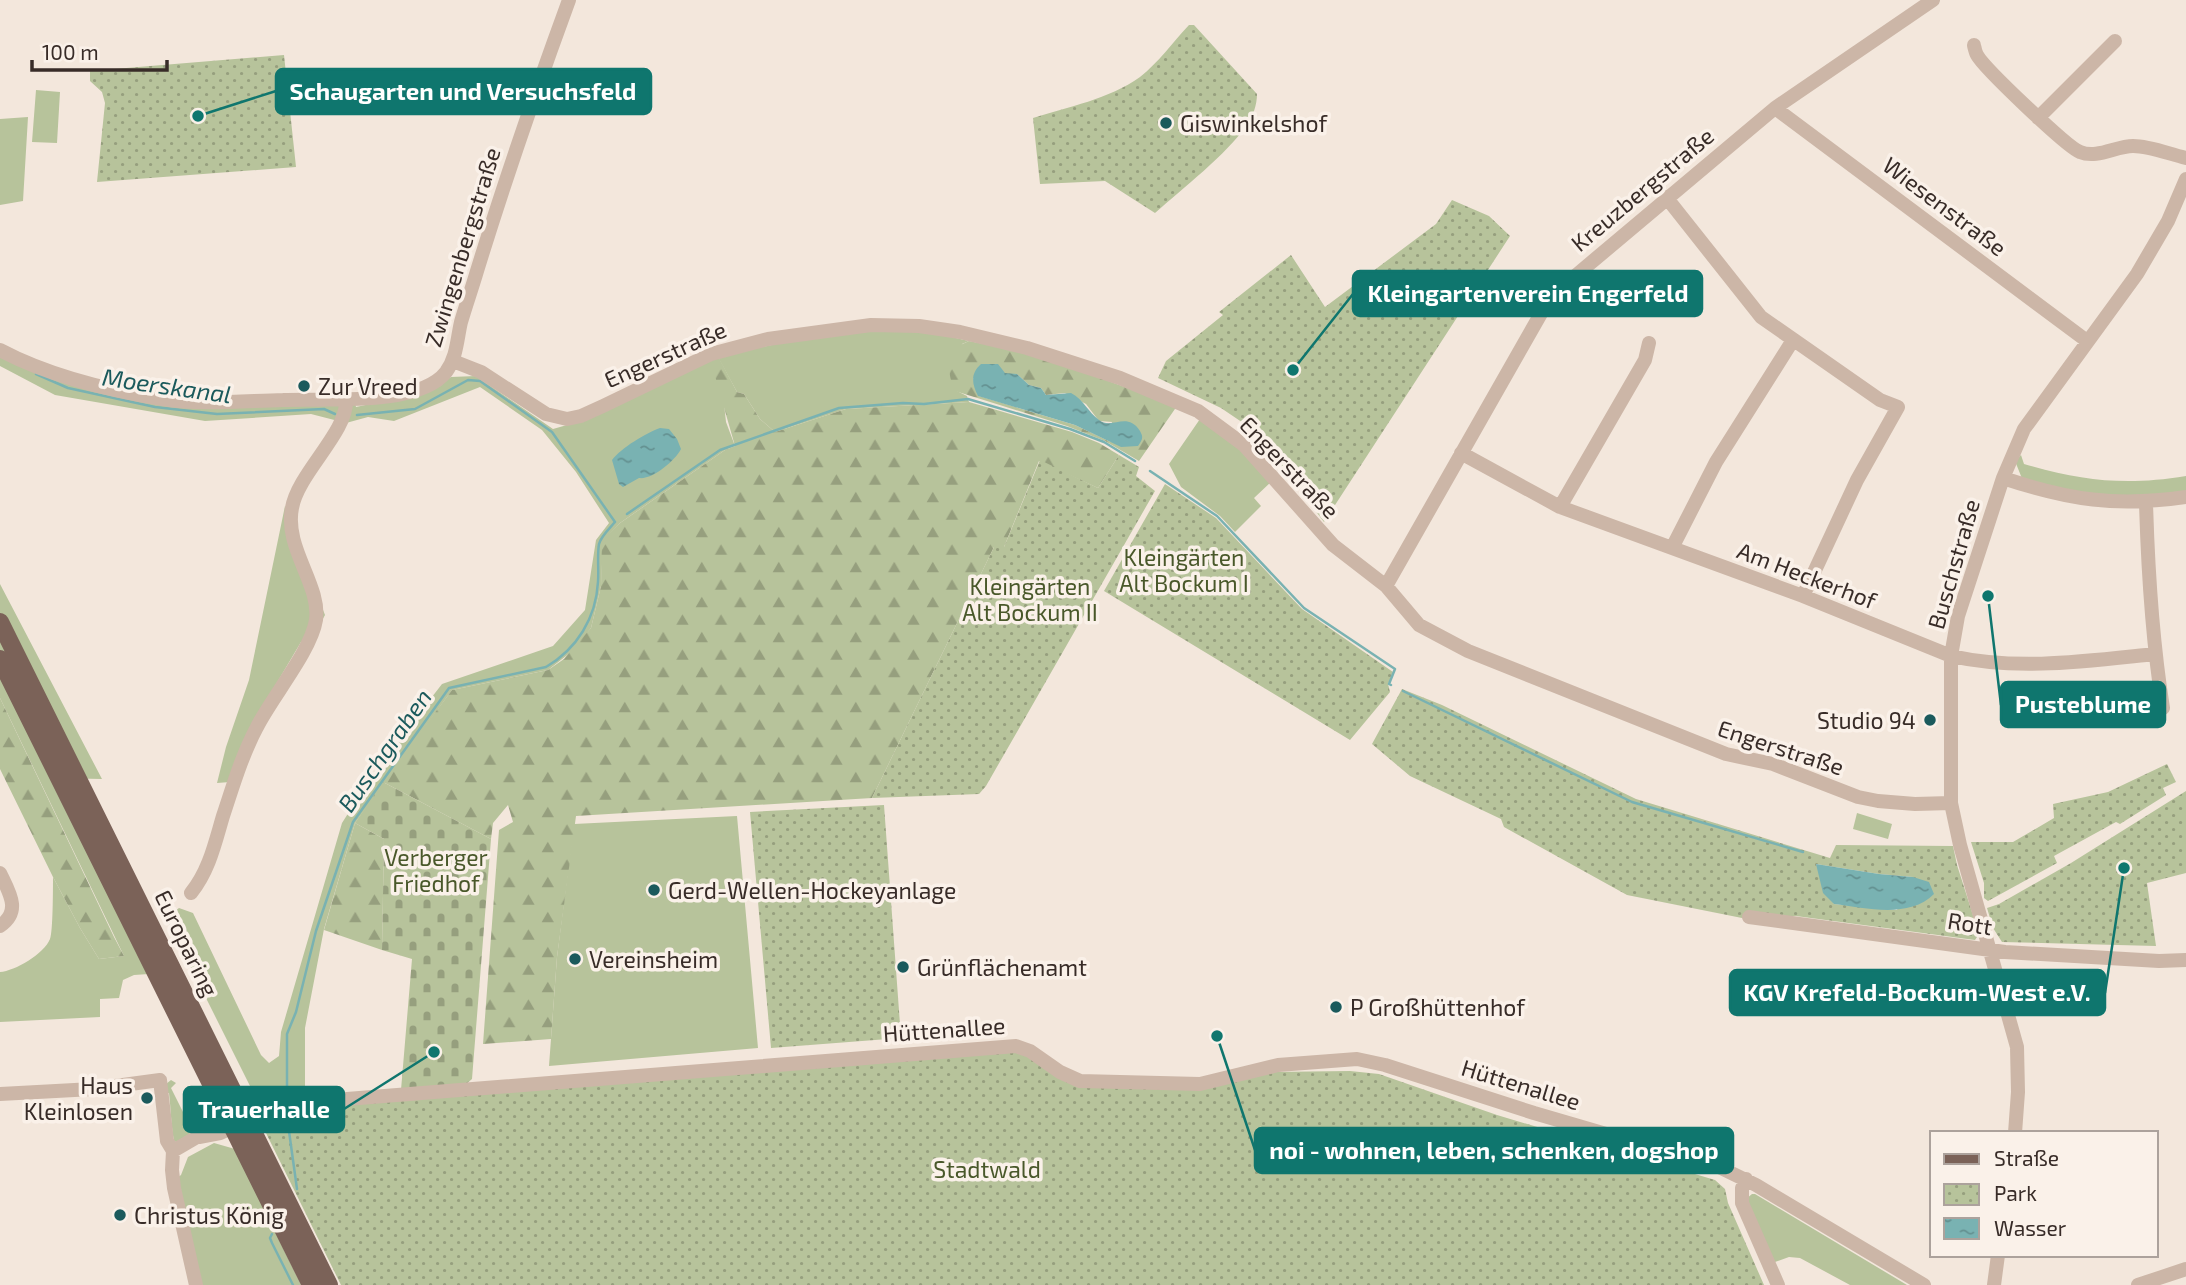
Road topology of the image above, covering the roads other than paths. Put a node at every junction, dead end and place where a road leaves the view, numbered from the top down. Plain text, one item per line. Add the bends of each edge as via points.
1 (569, 0) edge
2 (1933, 0) edge
3 (2115, 41) dead end
4 (1974, 45) dead end
5 (1775, 108) junction
6 (2038, 118) junction
7 (2186, 158) edge
8 (2186, 179) edge
9 (1666, 197) junction
10 (1793, 340) junction
11 (2087, 341) junction
12 (1649, 343) dead end
13 (0, 350) edge
14 (453, 361) junction
15 (346, 400) junction
16 (1461, 453) junction
17 (2003, 478) junction
18 (2186, 498) edge
19 (2146, 503) junction
20 (1560, 507) junction
21 (1672, 548) junction
22 (1386, 586) junction
23 (1803, 596) junction
24 (0, 622) edge
25 (2155, 654) junction
26 (1951, 656) junction
27 (0, 659) edge
28 (2163, 708) dead end
29 (1951, 803) junction
30 (2, 880) edge
31 (191, 893) dead end
32 (1749, 917) dead end
33 (0, 926) edge
34 (1990, 949) junction
35 (2186, 960) edge
36 (0, 1094) edge
37 (238, 1118) junction
38 (2015, 1131) edge
39 (173, 1151) junction
40 (1746, 1179) junction
41 (1998, 1257) edge
42 (2186, 1269) edge
43 (196, 1285) edge
44 (311, 1285) edge
45 (329, 1285) edge
46 (1778, 1285) edge
47 (1924, 1285) edge
48 (1994, 1285) edge
49 (2138, 1285) edge

1 - 14 street, Zwingenbergstraße via 514,151
2 - 5 street, Kreuzbergstraße
3 - 6 street
4 - 6 street via 1976,55
5 - 9 street, Kreuzbergstraße
5 - 11 street, Wiesenstraße
6 - 7 street via 2079,152 2137,146
8 - 11 street, Buschstraße via 2137,274
9 - 10 street via 1761,317
9 - 16 street, Kreuzbergstraße via 1567,282 1543,310
10 - 21 street via 1722,452
10 - 23 street via 1880,400 1898,407 1857,480
11 - 17 street, Buschstraße via 2024,429
12 - 20 street via 1645,360
13 - 15 street, Zwingenbergstraße via 64,377 163,399 206,404
14 - 15 street, Zwingenbergstraße via 426,387
14 - 22 street, Engerstraße via 481,372 546,414 567,419 603,407 719,351 780,337 870,325 919,326 1027,348 1120,378 1198,411 1244,445 1333,545
15 - 31 street via 337,428 298,489 292,507 292,538 316,620 310,638 255,729 203,878
16 - 20 street, Am Heckerhof
16 - 22 street, Kreuzbergstraße
17 - 19 street via 2069,498
17 - 26 street, Buschstraße via 1958,616
18 - 19 street
19 - 25 street
20 - 21 street, Am Heckerhof
21 - 23 street, Am Heckerhof
22 - 29 street, Engerstraße via 1419,625 1468,650 1727,754 1773,764 1858,797
23 - 26 street, Am Heckerhof
24 - 37 main road, Europaring
25 - 26 street, Am Heckerhof via 2017,664
25 - 28 street
26 - 29 street, Buschstraße
27 - 37 main road, Europaring
29 - 34 street, Buschstraße
30 - 33 street via 13,899 13,909
32 - 34 street, Rott
34 - 35 street, Rott
34 - 38 street, Buschstraße via 2017,1047
36 - 39 street via 160,1080 167,1141
37 - 39 street via 215,1122
37 - 40 street, Hüttenallee via 265,1101 284,1104 1016,1046 1080,1081 1200,1084 1278,1065 1357,1059 1719,1167
37 - 44 main road, Europaring
37 - 45 main road, Europaring
39 - 43 street via 174,1188
40 - 46 street via 1742,1203
40 - 47 street, Hüttenallee
41 - 48 street
42 - 49 street

